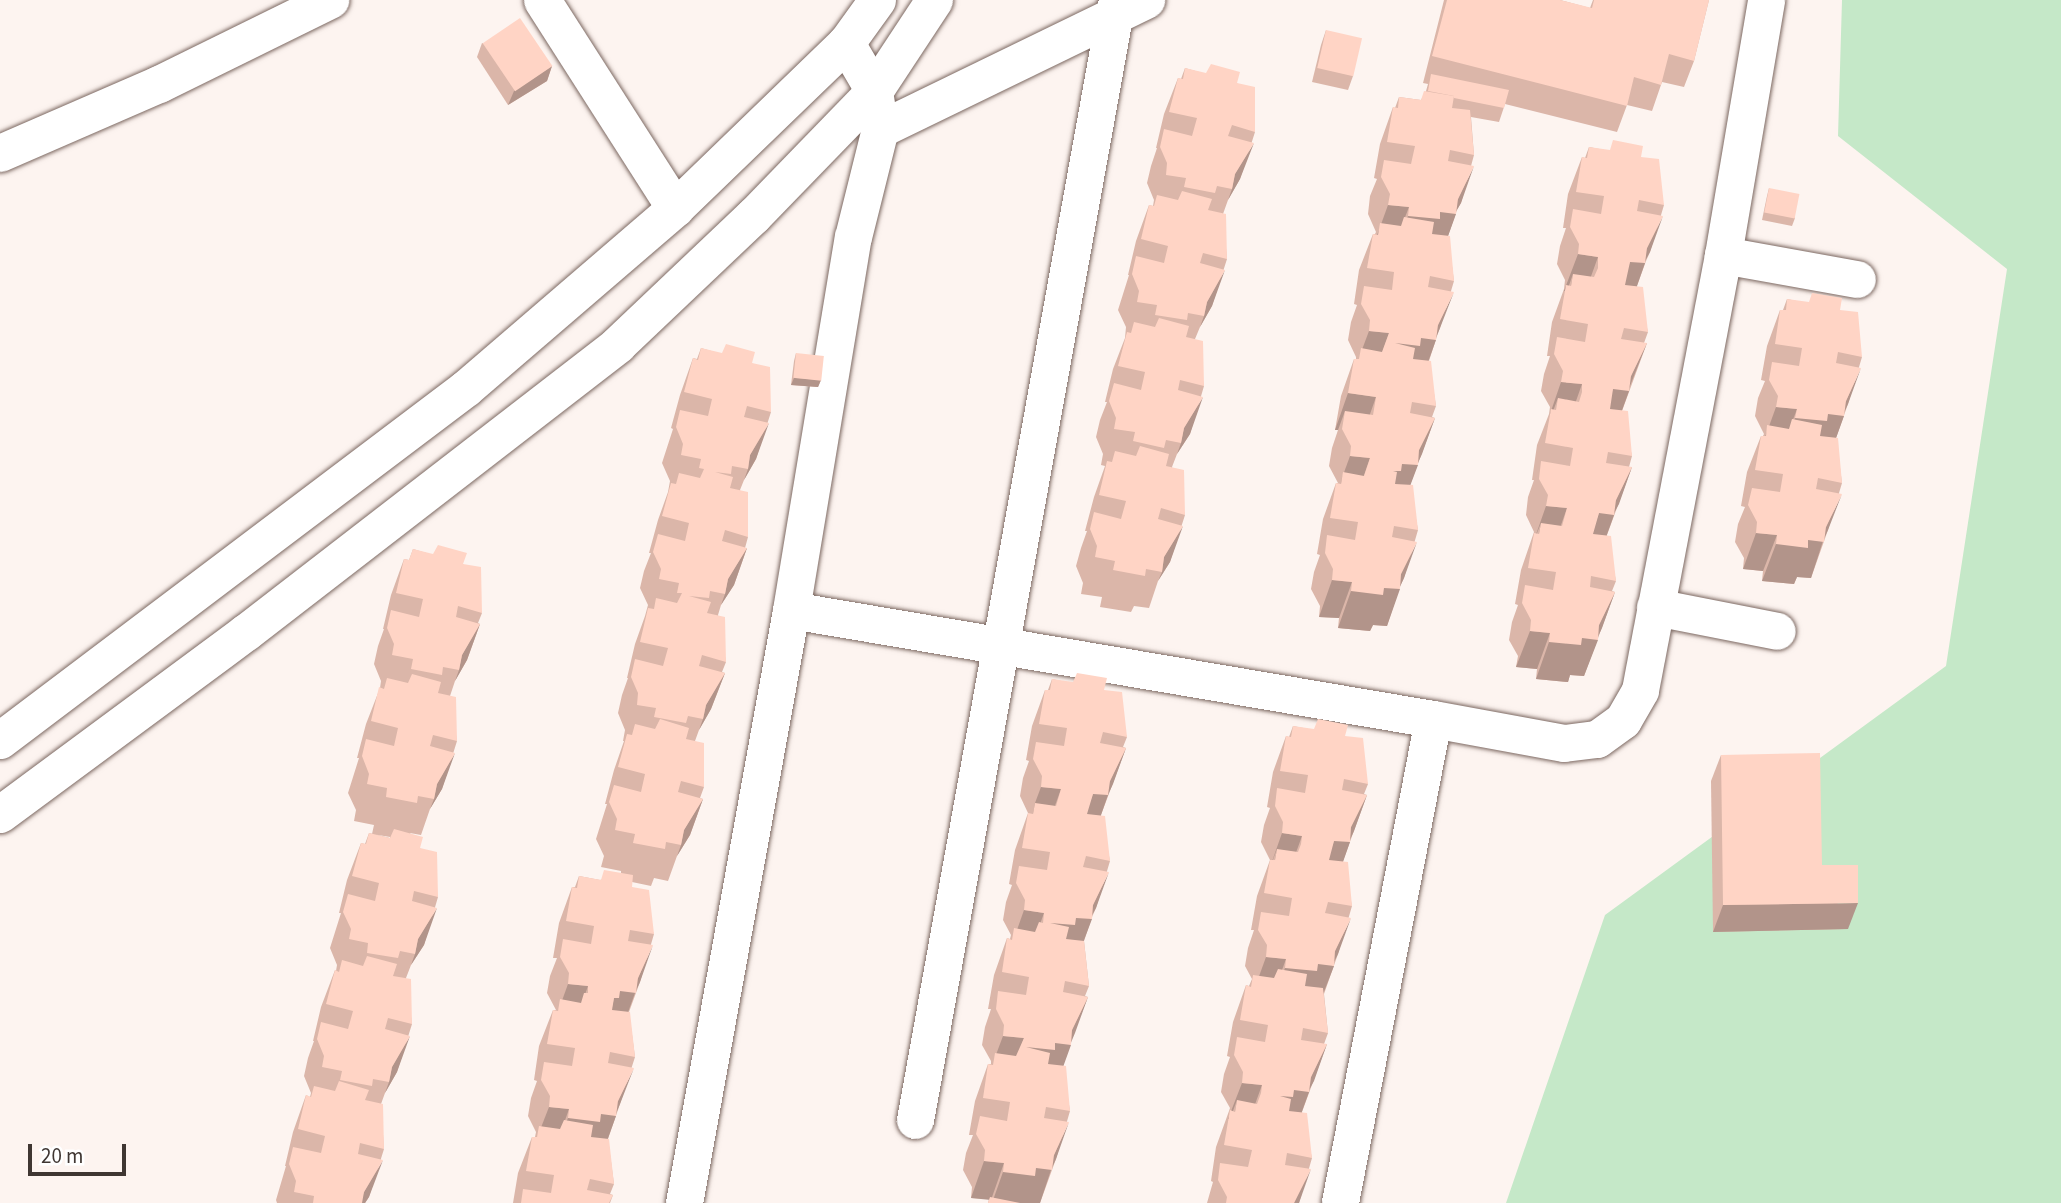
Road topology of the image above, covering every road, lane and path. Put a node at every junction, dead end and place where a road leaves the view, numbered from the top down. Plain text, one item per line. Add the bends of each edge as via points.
1 (330, 0) edge
2 (542, 0) edge
3 (877, 0) edge
4 (934, 0) edge
5 (1146, 0) edge
6 (1766, 0) edge
7 (1115, 9) edge
8 (845, 43) junction
9 (874, 91) junction
10 (880, 129) junction
11 (0, 153) edge
12 (675, 208) junction
13 (1723, 255) junction
14 (1857, 279) dead end
15 (1655, 607) junction
16 (791, 610) junction
17 (1777, 631) dead end
18 (999, 643) junction
19 (1433, 719) junction
20 (0, 740) edge
21 (0, 814) edge
22 (915, 1120) dead end
23 (684, 1203) edge
24 (1340, 1203) edge

1 - 11 street
2 - 12 street
3 - 8 street
4 - 9 street
5 - 7 street
6 - 13 street
7 - 10 street
7 - 18 street
8 - 9 street
8 - 12 street
9 - 10 street
9 - 21 street via 753,216 618,344 246,632
10 - 16 street via 853,237
12 - 20 street via 466,388
13 - 14 street
13 - 15 street
15 - 17 street
15 - 19 street via 1640,690 1623,720 1597,739 1564,743
16 - 18 street
16 - 23 street
18 - 19 street
18 - 22 street
19 - 24 street

